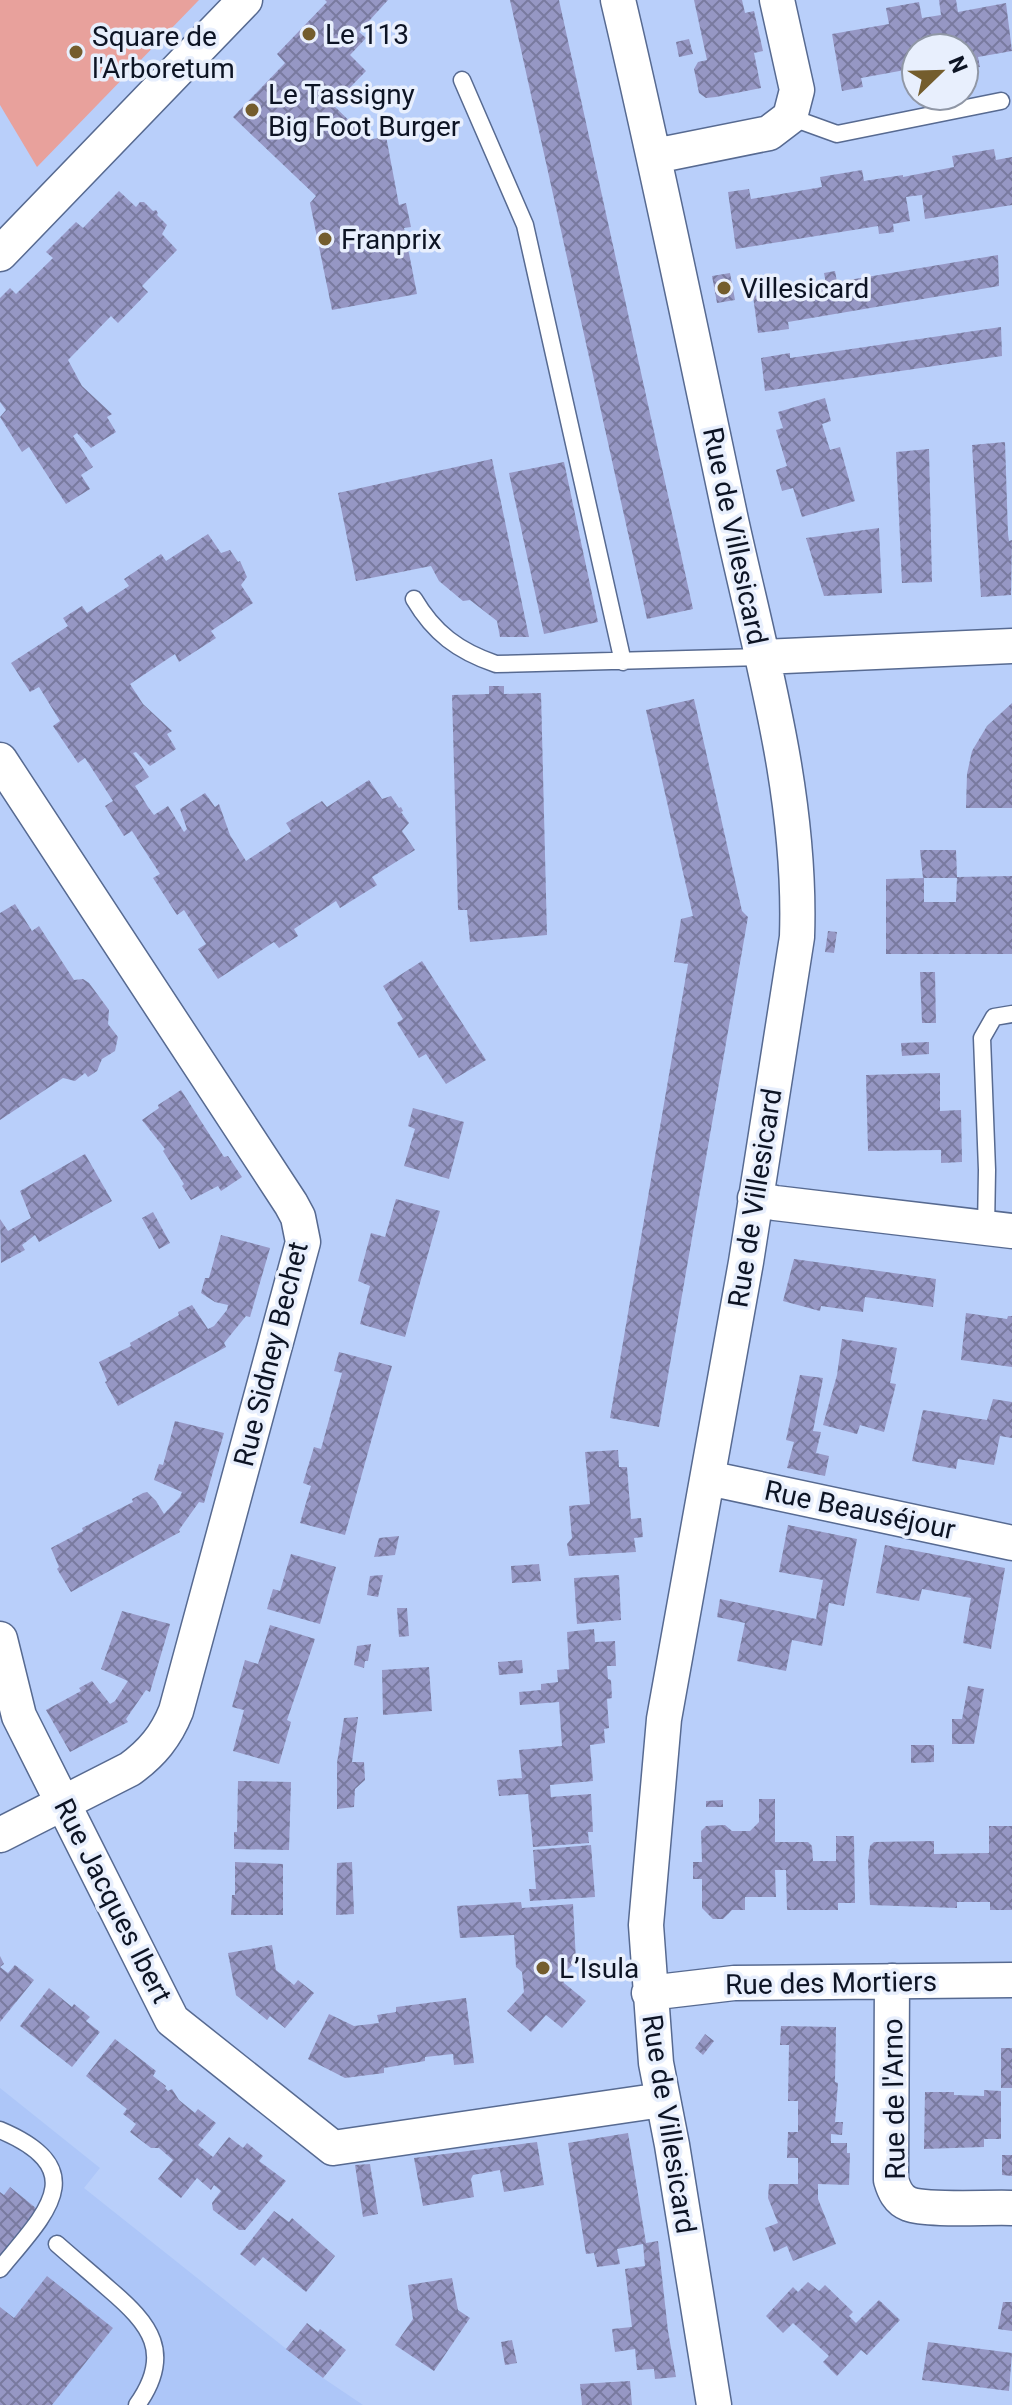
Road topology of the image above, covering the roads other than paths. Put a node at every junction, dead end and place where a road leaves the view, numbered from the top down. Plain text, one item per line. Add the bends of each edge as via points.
1 (245, 0) edge
2 (618, 0) edge
3 (777, 0) edge
4 (462, 80) dead end
5 (1001, 101) dead end
6 (790, 117) junction
7 (655, 156) junction
8 (0, 254) edge
9 (414, 599) dead end
10 (1012, 646) edge
11 (762, 657) junction
12 (623, 662) junction
13 (0, 760) edge
14 (1012, 1014) edge
15 (755, 1198) junction
16 (999, 1230) edge
17 (708, 1478) junction
18 (1012, 1543) edge
19 (0, 1639) edge
20 (65, 1803) junction
21 (0, 1835) edge
22 (1012, 1980) edge
23 (892, 1981) junction
24 (649, 1993) junction
25 (662, 2100) junction
26 (0, 2130) edge
27 (1012, 2208) edge
28 (57, 2244) dead end
29 (0, 2269) edge
30 (137, 2405) edge
31 (714, 2405) edge

1 - 8 street
2 - 7 street, Rue de Villesicard
3 - 6 street via 797,90
4 - 12 lane via 525,225
5 - 6 lane via 837,134
6 - 7 street via 769,133
7 - 11 street, Rue de Villesicard
9 - 12 lane via 452,644 496,664
10 - 11 street
11 - 12 lane
11 - 15 street, Rue de Villesicard via 785,773 799,889 797,937
13 - 20 street, Rue Sidney Bechet via 291,1204 303,1231 176,1711 146,1757
14 - 16 lane via 994,1017 982,1038 987,1170
15 - 16 street
15 - 17 street, Rue de Villesicard
17 - 18 street, Rue Beauséjour
17 - 24 street, Rue de Villesicard via 664,1719 646,1925
19 - 20 street, Rue Jacques Ibert via 19,1716
20 - 21 street, Rue Sidney Bechet
20 - 25 street, Rue Jacques Ibert via 172,2020 333,2148
22 - 23 street, Rue des Mortiers
23 - 24 street, Rue des Mortiers via 734,1983
23 - 27 street, Rue de l'Arno via 894,2190 918,2206
24 - 25 street, Rue de Villesicard
25 - 31 street, Rue de Villesicard
26 - 29 lane via 43,2159 54,2186 43,2217
28 - 30 lane via 140,2315 149,2332 154,2370

